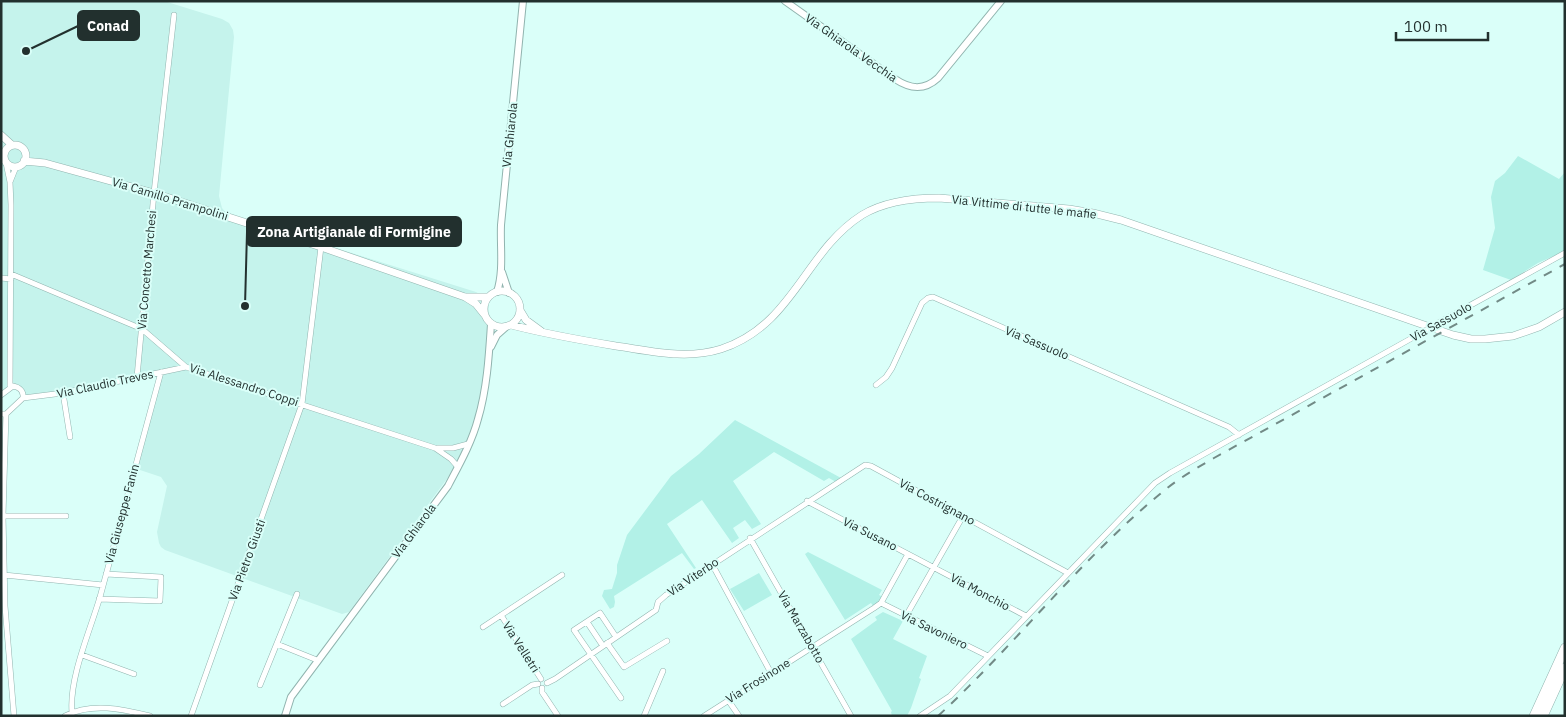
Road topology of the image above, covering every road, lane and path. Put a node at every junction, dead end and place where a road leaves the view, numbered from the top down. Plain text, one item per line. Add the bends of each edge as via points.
1 (523, 1) edge
2 (785, 1) edge
3 (1001, 1) edge
4 (174, 15) dead end
5 (1, 135) edge
6 (12, 145) junction
7 (25, 153) junction
8 (4, 158) edge
9 (24, 161) junction
10 (45, 163) junction
11 (16, 166) junction
12 (10, 182) junction
13 (154, 193) junction
14 (321, 247) junction
15 (1565, 253) edge
16 (501, 268) junction
17 (11, 276) junction
18 (1, 278) edge
19 (497, 292) junction
20 (509, 293) junction
21 (465, 296) junction
22 (488, 297) junction
23 (520, 310) junction
24 (1565, 312) edge
25 (484, 314) junction
26 (491, 324) junction
27 (509, 326) junction
28 (142, 329) junction
29 (548, 335) junction
30 (489, 351) junction
31 (186, 367) junction
32 (161, 372) junction
33 (138, 377) junction
34 (10, 386) junction
35 (876, 386) dead end
36 (63, 393) junction
37 (1, 395) edge
38 (23, 398) junction
39 (302, 404) junction
40 (4, 414) edge
41 (1240, 435) junction
42 (70, 437) dead end
43 (468, 444) junction
44 (435, 448) junction
45 (458, 467) junction
46 (807, 501) junction
47 (2, 516) junction
48 (66, 516) dead end
49 (963, 516) junction
50 (750, 538) junction
51 (908, 554) junction
52 (712, 564) junction
53 (933, 567) junction
54 (1068, 573) junction
55 (106, 574) junction
56 (4, 575) junction
57 (562, 575) dead end
58 (103, 585) junction
59 (297, 594) dead end
60 (99, 599) junction
61 (881, 603) junction
62 (3, 606) edge
63 (500, 615) junction
64 (906, 616) junction
65 (1026, 616) junction
66 (586, 622) junction
67 (482, 627) dead end
68 (616, 637) junction
69 (667, 641) dead end
70 (277, 644) junction
71 (605, 645) junction
72 (812, 647) junction
73 (1565, 648) edge
74 (591, 654) junction
75 (82, 655) junction
76 (988, 656) junction
77 (317, 660) junction
78 (1565, 668) edge
79 (663, 671) dead end
80 (771, 673) junction
81 (134, 674) dead end
82 (540, 684) junction
83 (260, 685) dead end
84 (621, 698) dead end
85 (728, 700) junction
86 (504, 704) dead end
87 (72, 712) junction
88 (14, 716) edge
89 (65, 716) edge
90 (150, 716) edge
91 (191, 716) edge
92 (285, 716) edge
93 (558, 716) edge
94 (644, 716) edge
95 (704, 716) edge
96 (739, 716) edge
97 (851, 716) edge
98 (920, 716) edge
99 (1534, 716) edge
100 (1543, 716) edge

1 - 16 street, Via Ghiarola via 501,225
2 - 3 street, Via Ghiarola Vecchia via 903,84 917,88 938,78
4 - 13 street, Via Concetto Marchesi
5 - 6 main road
6 - 7 main road via 22,147
6 - 8 main road via 6,149
7 - 9 main road
7 - 10 main road, Via Camillo Prampolini
8 - 11 main road via 11,166
8 - 12 street
9 - 10 main road, Via Camillo Prampolini
9 - 11 main road
10 - 13 main road, Via Camillo Prampolini
11 - 12 street
12 - 17 street
13 - 14 main road, Via Camillo Prampolini
13 - 28 street, Via Concetto Marchesi
14 - 21 main road, Via Camillo Prampolini
14 - 39 street, Via Pietro Giusti
15 - 41 street, Via Sassuolo, bridge
16 - 19 street, Via Ghiarola
16 - 20 street, Via Ghiarola
17 - 18 street, Via Alessandro Coppi
17 - 28 street, Via Alessandro Coppi
17 - 34 street
19 - 20 main road
19 - 22 main road
20 - 23 main road via 517,300
21 - 22 main road, Via Camillo Prampolini
21 - 25 main road, Via Camillo Prampolini
22 - 25 main road
23 - 27 main road via 516,321
23 - 29 main road, Via Vittime di tutte le mafie via 526,320
24 - 29 main road, Via Vittime di tutte le mafie via 1539,327 1513,336 1471,339 1102,215 1068,209 917,198 878,208 848,225 831,241 772,319 737,343 698,354 681,355
25 - 26 main road
26 - 27 main road
26 - 30 street, Via Ghiarola
27 - 29 main road, Via Vittime di tutte le mafie
27 - 30 street via 497,334
28 - 31 street, Via Alessandro Coppi
28 - 33 street, Via Concetto Marchesi
30 - 43 street, Via Ghiarola via 484,396
31 - 32 street, Via Claudio Treves
31 - 39 street, Via Alessandro Coppi
32 - 33 street, Via Claudio Treves
32 - 55 street, Via Giuseppe Fanin
33 - 36 street, Via Claudio Treves
34 - 37 street
34 - 38 street via 20,389
35 - 41 street, Via Sassuolo via 892,368 922,303 933,297 1229,427
36 - 38 street, Via Claudio Treves
36 - 42 street
38 - 40 street
39 - 44 street, Via Alessandro Coppi
39 - 91 street, Via Pietro Giusti
40 - 47 street
41 - 54 street, Via Sassuolo via 1155,483
43 - 44 street, Via Alessandro Coppi
43 - 45 street, Via Ghiarola
44 - 45 street, Via Alessandro Coppi
45 - 77 street, Via Ghiarola via 448,486
46 - 49 street, Via Costrignano via 861,466 868,465
46 - 50 street
46 - 51 street, Via Susano
47 - 48 street
47 - 56 street
49 - 53 street
49 - 54 street, Via Costrignano
50 - 52 street, Via Viterbo
50 - 72 street, Via Marzabotto
51 - 53 street, Via Susano
51 - 61 street
52 - 68 street, Via Viterbo via 666,595 658,602 656,610
52 - 80 street
53 - 64 street
53 - 65 street, Via Monchio
54 - 65 street, Via Sassuolo
55 - 58 street, Via Giuseppe Fanin
55 - 60 street via 161,577 160,601
56 - 58 street
56 - 62 street
57 - 63 street, Via Velletri
58 - 60 street, Via Giuseppe Fanin
59 - 70 street
60 - 75 street, Via Giuseppe Fanin
61 - 64 street, Via Savoniero
61 - 72 street, Via Frosinone
62 - 88 street
63 - 67 street, Via Velletri
63 - 82 street, Via Velletri
64 - 76 street, Via Savoniero
65 - 76 street, Via Sassuolo
66 - 68 street via 600,613
66 - 71 street
66 - 74 street via 574,630
68 - 71 street, Via Viterbo
69 - 71 street via 624,668
70 - 77 street
70 - 83 street
71 - 74 street, Via Viterbo
72 - 80 street, Via Frosinone
72 - 97 street, Via Marzabotto
73 - 99 highway
74 - 82 street, Via Viterbo via 555,680 547,683 545,679
74 - 84 street
75 - 81 street
75 - 87 street, Via Giuseppe Fanin via 71,698
76 - 98 street, Via Sassuolo via 950,696
77 - 92 street, Via Ghiarola via 291,697
78 - 100 highway
79 - 94 street
80 - 85 street, Via Frosinone
82 - 86 street via 532,685
82 - 93 street, Via Velletri
85 - 95 street, Via Frosinone
85 - 96 street
87 - 89 street
87 - 90 street via 94,708 122,709

